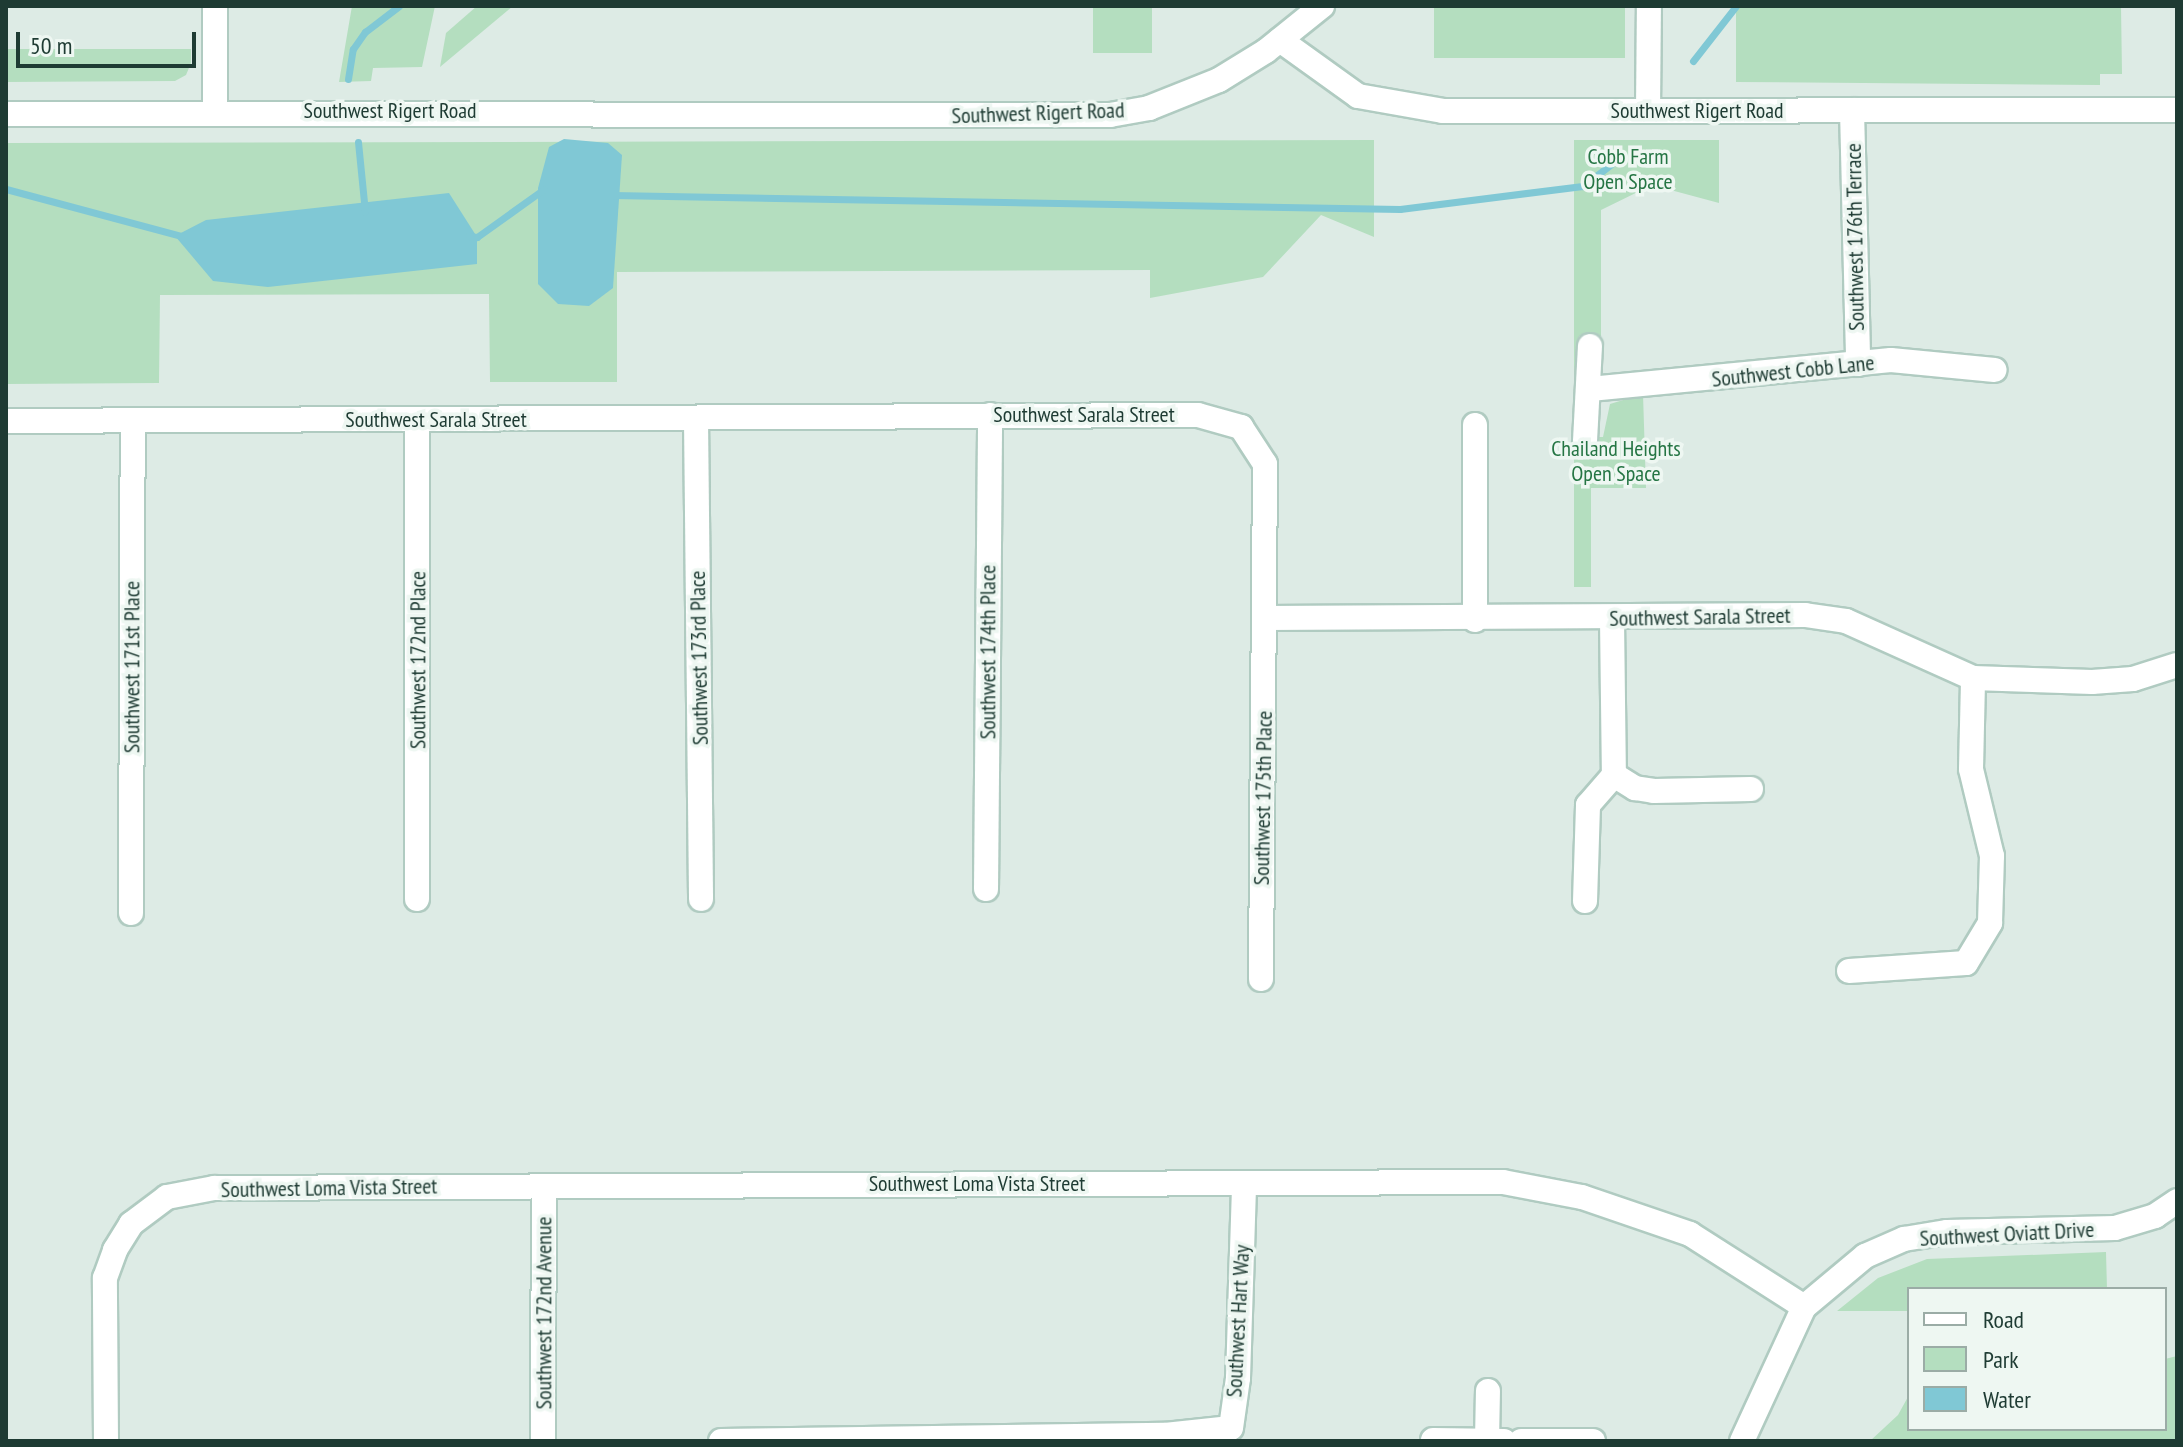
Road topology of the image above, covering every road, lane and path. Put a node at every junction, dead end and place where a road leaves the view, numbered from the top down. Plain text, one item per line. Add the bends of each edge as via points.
1 (215, 6) edge
2 (1322, 6) edge
3 (1649, 6) edge
4 (1280, 40) junction
5 (1852, 110) junction
6 (2177, 110) edge
7 (1648, 111) junction
8 (215, 112) junction
9 (6, 114) edge
10 (1590, 346) dead end
11 (1858, 364) junction
12 (1995, 370) dead end
13 (1590, 389) junction
14 (990, 415) junction
15 (696, 418) junction
16 (133, 420) junction
17 (417, 420) junction
18 (6, 421) edge
19 (1475, 425) dead end
20 (1585, 441) dead end
21 (1265, 618) junction
22 (1612, 619) junction
23 (1475, 620) junction
24 (2177, 665) edge
25 (1973, 678) junction
26 (1614, 775) junction
27 (1751, 789) dead end
28 (986, 889) dead end
29 (417, 899) dead end
30 (701, 899) dead end
31 (1585, 901) dead end
32 (131, 913) dead end
33 (1849, 971) dead end
34 (1261, 979) dead end
35 (1244, 1183) junction
36 (544, 1186) junction
37 (2177, 1201) edge
38 (1804, 1307) junction
39 (1488, 1391) dead end
40 (1433, 1440) edge
41 (106, 1441) edge
42 (543, 1441) edge
43 (721, 1441) edge
44 (1487, 1441) edge
45 (1504, 1441) edge
46 (1521, 1441) edge
47 (1593, 1441) edge
48 (1742, 1441) edge

1 - 8 street
2 - 4 street
3 - 7 street
4 - 7 street, Southwest Rigert Road via 1358,96 1388,105 1487,112
4 - 8 street, Southwest Rigert Road via 1193,92 1110,115
5 - 6 street, Southwest Rigert Road
5 - 7 street, Southwest Rigert Road
5 - 11 street, Southwest 176th Terrace
8 - 9 street, Southwest Rigert Road
10 - 13 street
11 - 12 street, Southwest Cobb Lane via 1914,360
11 - 13 street, Southwest Cobb Lane
13 - 20 street
14 - 15 street, Southwest Sarala Street
14 - 21 street, Southwest Sarala Street via 1198,415 1241,427 1265,464
14 - 28 street, Southwest 174th Place
15 - 17 street, Southwest Sarala Street
15 - 30 street, Southwest 173rd Place
16 - 17 street, Southwest Sarala Street
16 - 18 street, Southwest Sarala Street
16 - 32 street, Southwest 171st Place
17 - 29 street, Southwest 172nd Place
19 - 23 street
21 - 23 street, Southwest Sarala Street
21 - 34 street, Southwest 175th Place
22 - 23 street, Southwest Sarala Street
22 - 25 street, Southwest Sarala Street via 1805,615 1846,621
22 - 26 street
24 - 25 street via 2133,679 2092,682
25 - 33 street via 1971,769 1992,856 1990,923 1966,963
26 - 27 street via 1635,788 1654,791
26 - 31 street via 1588,805
35 - 36 street, Southwest Loma Vista Street
35 - 38 street, Southwest Loma Vista Street via 1503,1182 1544,1188 1641,1214 1690,1234
35 - 43 street, Southwest Hart Way via 1238,1378 1231,1428 1149,1435
36 - 41 street, Southwest Loma Vista Street via 214,1188 167,1197 131,1224 105,1278
36 - 42 street, Southwest 172nd Avenue
37 - 38 street, Southwest Oviatt Drive via 2155,1216 2115,1228 1947,1232 1904,1239 1842,1271
38 - 48 street
39 - 44 street
40 - 44 street
44 - 45 street
46 - 47 street

